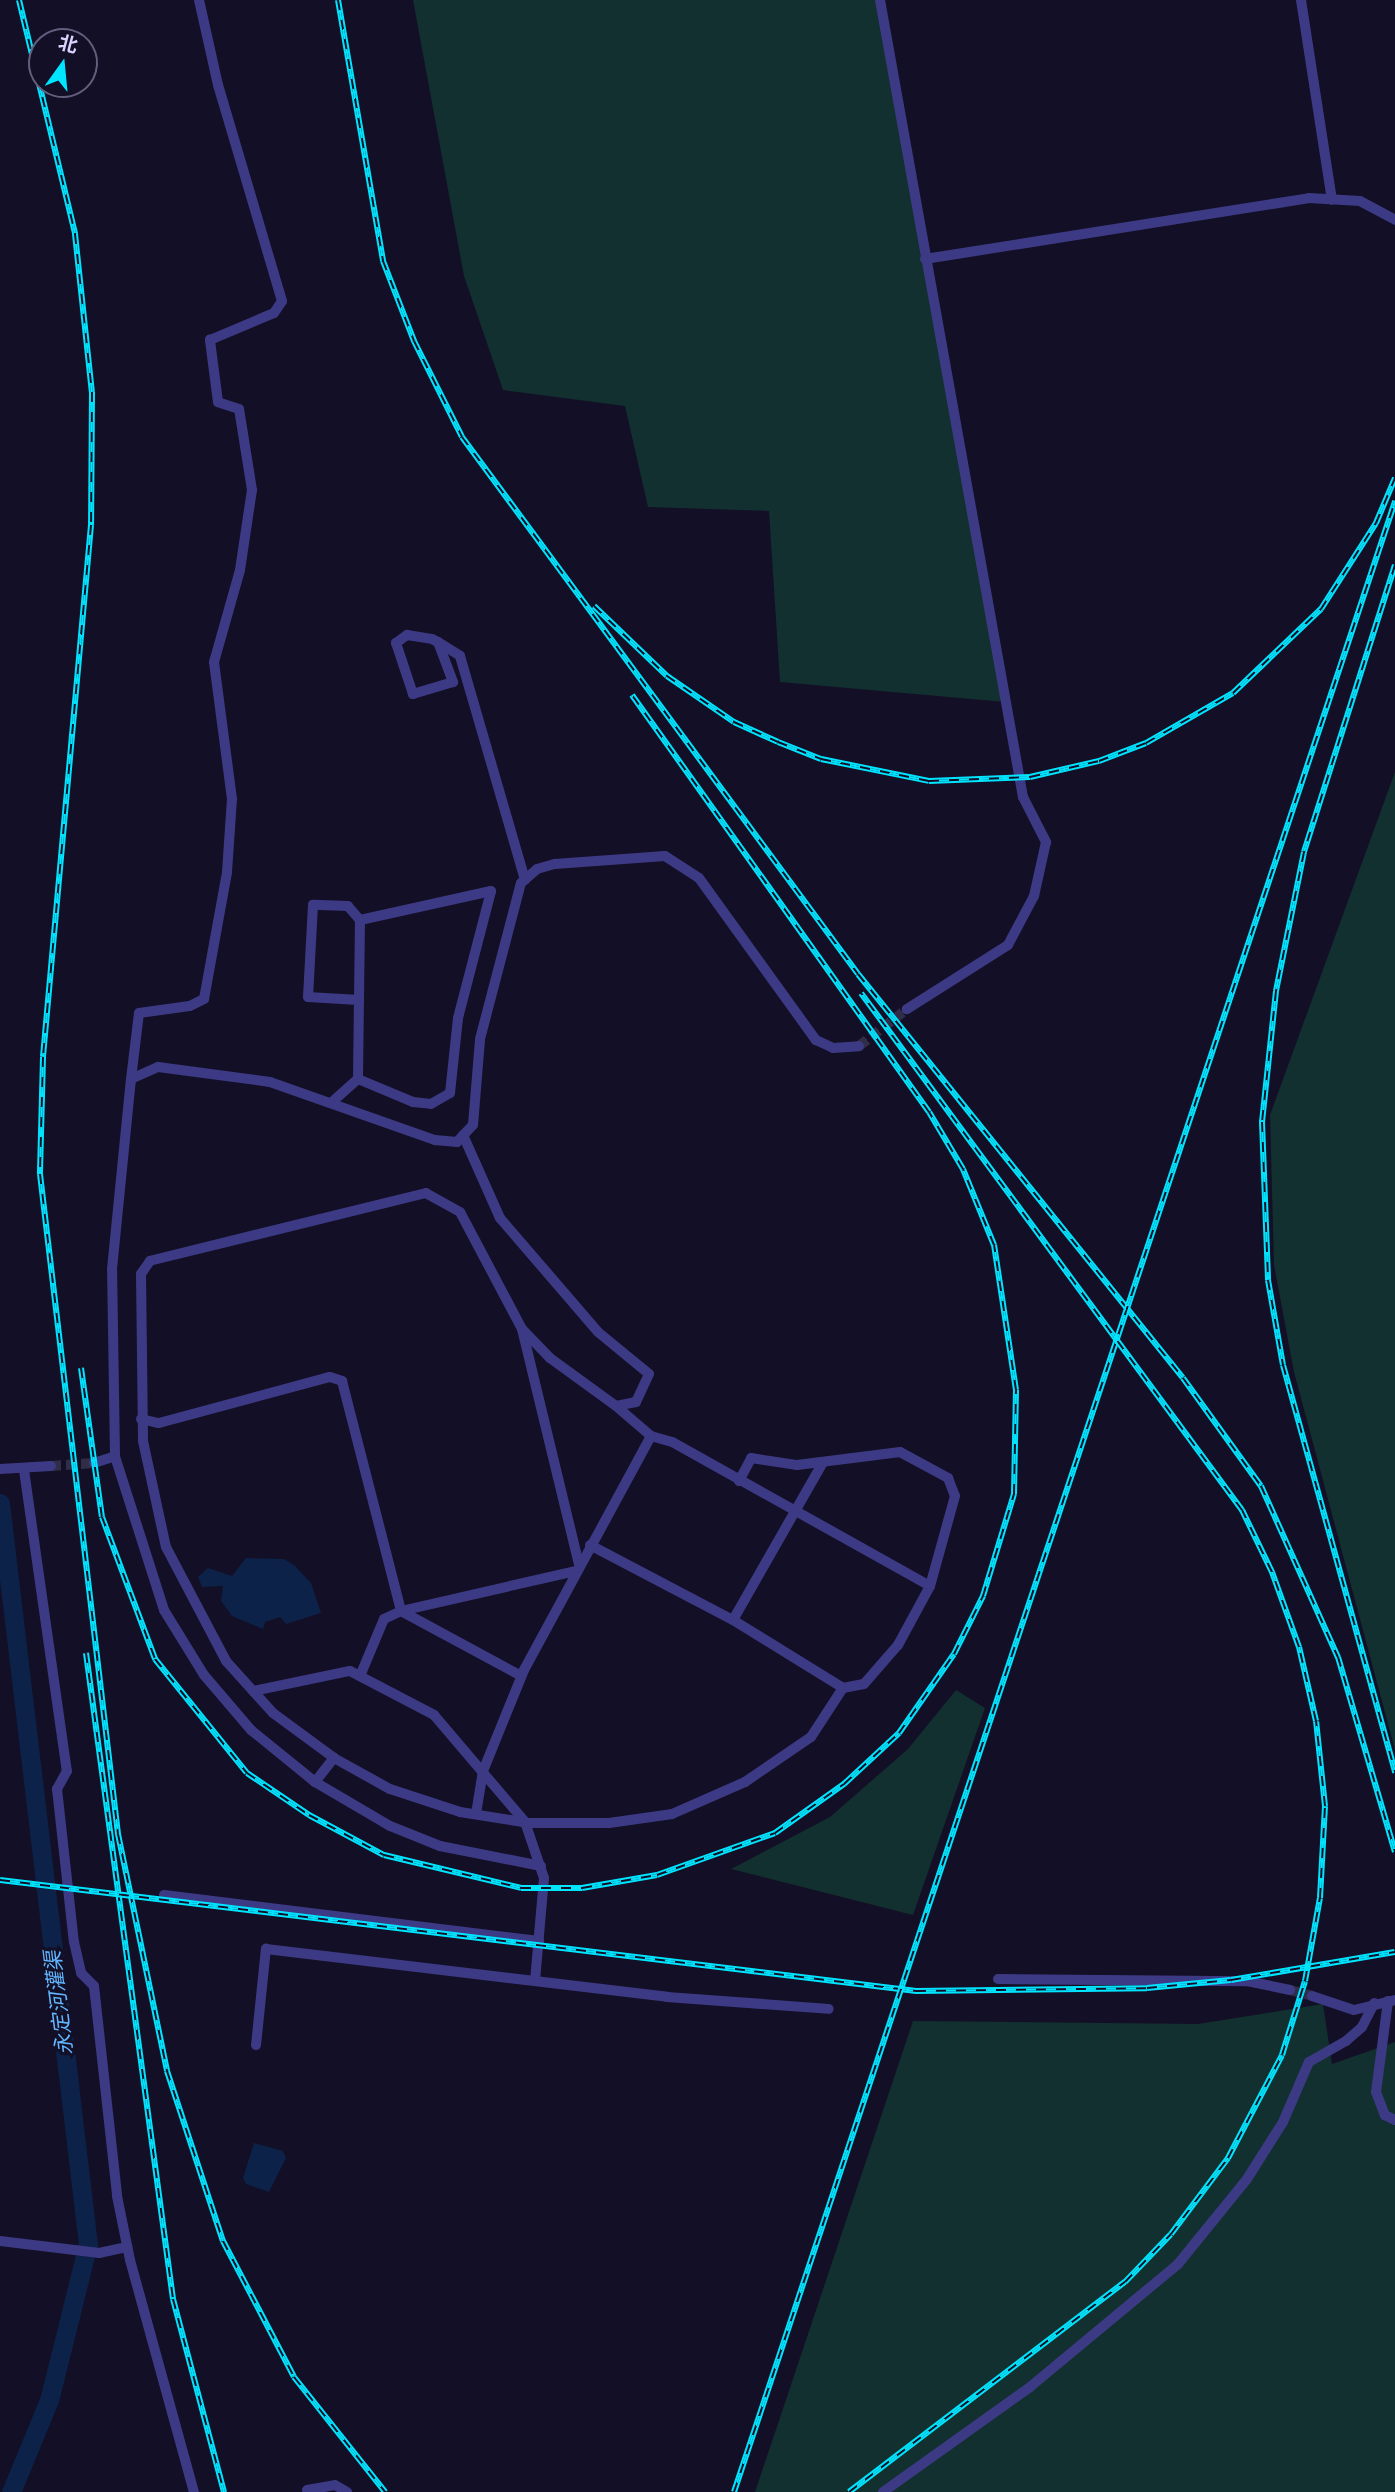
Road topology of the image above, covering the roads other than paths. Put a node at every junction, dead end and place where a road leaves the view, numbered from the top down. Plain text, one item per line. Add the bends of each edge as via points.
1 (199, 0) edge
2 (880, 0) edge
3 (1301, 0) edge
4 (1332, 200) junction
5 (1395, 220) edge
6 (925, 259) junction
7 (438, 642) junction
8 (525, 880) junction
9 (360, 920) junction
10 (359, 1000) junction
11 (907, 1009) tunnel mouth
12 (859, 1046) tunnel mouth
13 (131, 1079) junction
14 (358, 1079) junction
15 (331, 1103) junction
16 (464, 1135) junction
17 (522, 1329) junction
18 (115, 1390) junction
19 (138, 1390) junction
20 (616, 1406) junction
21 (141, 1419) junction
22 (650, 1436) junction
23 (115, 1456) junction
24 (823, 1462) junction
25 (94, 1463) tunnel mouth
26 (51, 1466) tunnel mouth
27 (0, 1469) edge
28 (24, 1470) junction
29 (739, 1481) junction
30 (795, 1510) junction
31 (590, 1545) junction
32 (578, 1568) junction
33 (930, 1586) junction
34 (401, 1611) junction
35 (733, 1620) junction
36 (360, 1676) junction
37 (521, 1676) junction
38 (843, 1688) junction
39 (253, 1691) junction
40 (334, 1758) junction
41 (483, 1771) junction
42 (315, 1782) junction
43 (476, 1814) junction
44 (525, 1822) junction
45 (541, 1866) junction
46 (164, 1895) dead end
47 (539, 1941) junction
48 (998, 1979) dead end
49 (535, 1981) junction
50 (1290, 1990) tunnel mouth
51 (1312, 1996) tunnel mouth
52 (1391, 2001) edge
53 (1374, 2003) junction
54 (829, 2009) dead end
55 (256, 2046) dead end
56 (1395, 2120) edge
57 (0, 2241) edge
58 (127, 2247) junction
59 (307, 2490) dead end
60 (194, 2492) edge
61 (347, 2492) edge
62 (883, 2492) edge

1 - 13 street via 218,85 282,301 274,313 210,340 218,402 239,410 252,490 240,570 214,662 232,799 227,872 204,999 190,1006 138,1013
2 - 6 street
3 - 4 street
4 - 5 street via 1360,201
4 - 6 street via 1309,198
6 - 11 street via 1023,797 1046,842 1034,896 1008,945
7 - 7 street via 407,635 396,642 413,694 453,681
7 - 8 street via 460,656
8 - 12 street via 555,864 664,856 699,878 816,1040 833,1048
8 - 16 street via 480,1039 473,1125
9 - 10 street
9 - 10 street via 348,906 313,905 308,996
9 - 14 street via 491,891 458,1018 450,1093 431,1104 413,1102
10 - 14 street
13 - 15 street via 158,1067 270,1082
13 - 18 street via 112,1269
14 - 15 street
15 - 16 street via 435,1140 457,1142
16 - 20 street via 509,1228 598,1332 649,1374 636,1402
17 - 19 street via 460,1212 426,1192 150,1261 141,1274
17 - 20 street via 550,1359
17 - 32 street
18 - 19 street
18 - 23 street
19 - 21 street
20 - 22 street
21 - 34 street via 159,1423 330,1377 342,1381
21 - 39 street via 166,1547 216,1644
22 - 29 street
22 - 31 street
23 - 25 street
23 - 42 street via 164,1609 204,1675 251,1730
24 - 29 street via 797,1465 751,1458
24 - 30 street
24 - 33 street via 900,1452 948,1479 955,1496
26 - 28 street
27 - 28 street
28 - 58 street via 67,1771 57,1789 74,1942 81,1973 94,1986
29 - 30 street
30 - 33 street
30 - 35 street
31 - 32 street
31 - 35 street
32 - 34 street
32 - 37 street
33 - 38 street via 898,1645 864,1684
34 - 36 street via 384,1619
34 - 37 street
35 - 38 street
36 - 39 street via 350,1671
36 - 41 street via 434,1715
37 - 41 street
38 - 44 street via 811,1737 745,1782 672,1814 609,1823
39 - 40 street
40 - 42 street
40 - 43 street via 390,1789
41 - 43 street
41 - 44 street
42 - 45 street via 390,1826 440,1846
43 - 44 street
44 - 45 street
45 - 47 street
46 - 47 street
47 - 49 street
48 - 50 street via 1247,1981
49 - 54 street
49 - 55 street via 267,1949
51 - 53 street via 1354,2010
52 - 53 street
52 - 56 street via 1376,2092 1385,2115
53 - 62 street via 1354,2034 1309,2063 1283,2122 1247,2179 1178,2263 1030,2387
57 - 58 street via 99,2253
58 - 60 street
59 - 61 street via 335,2485

